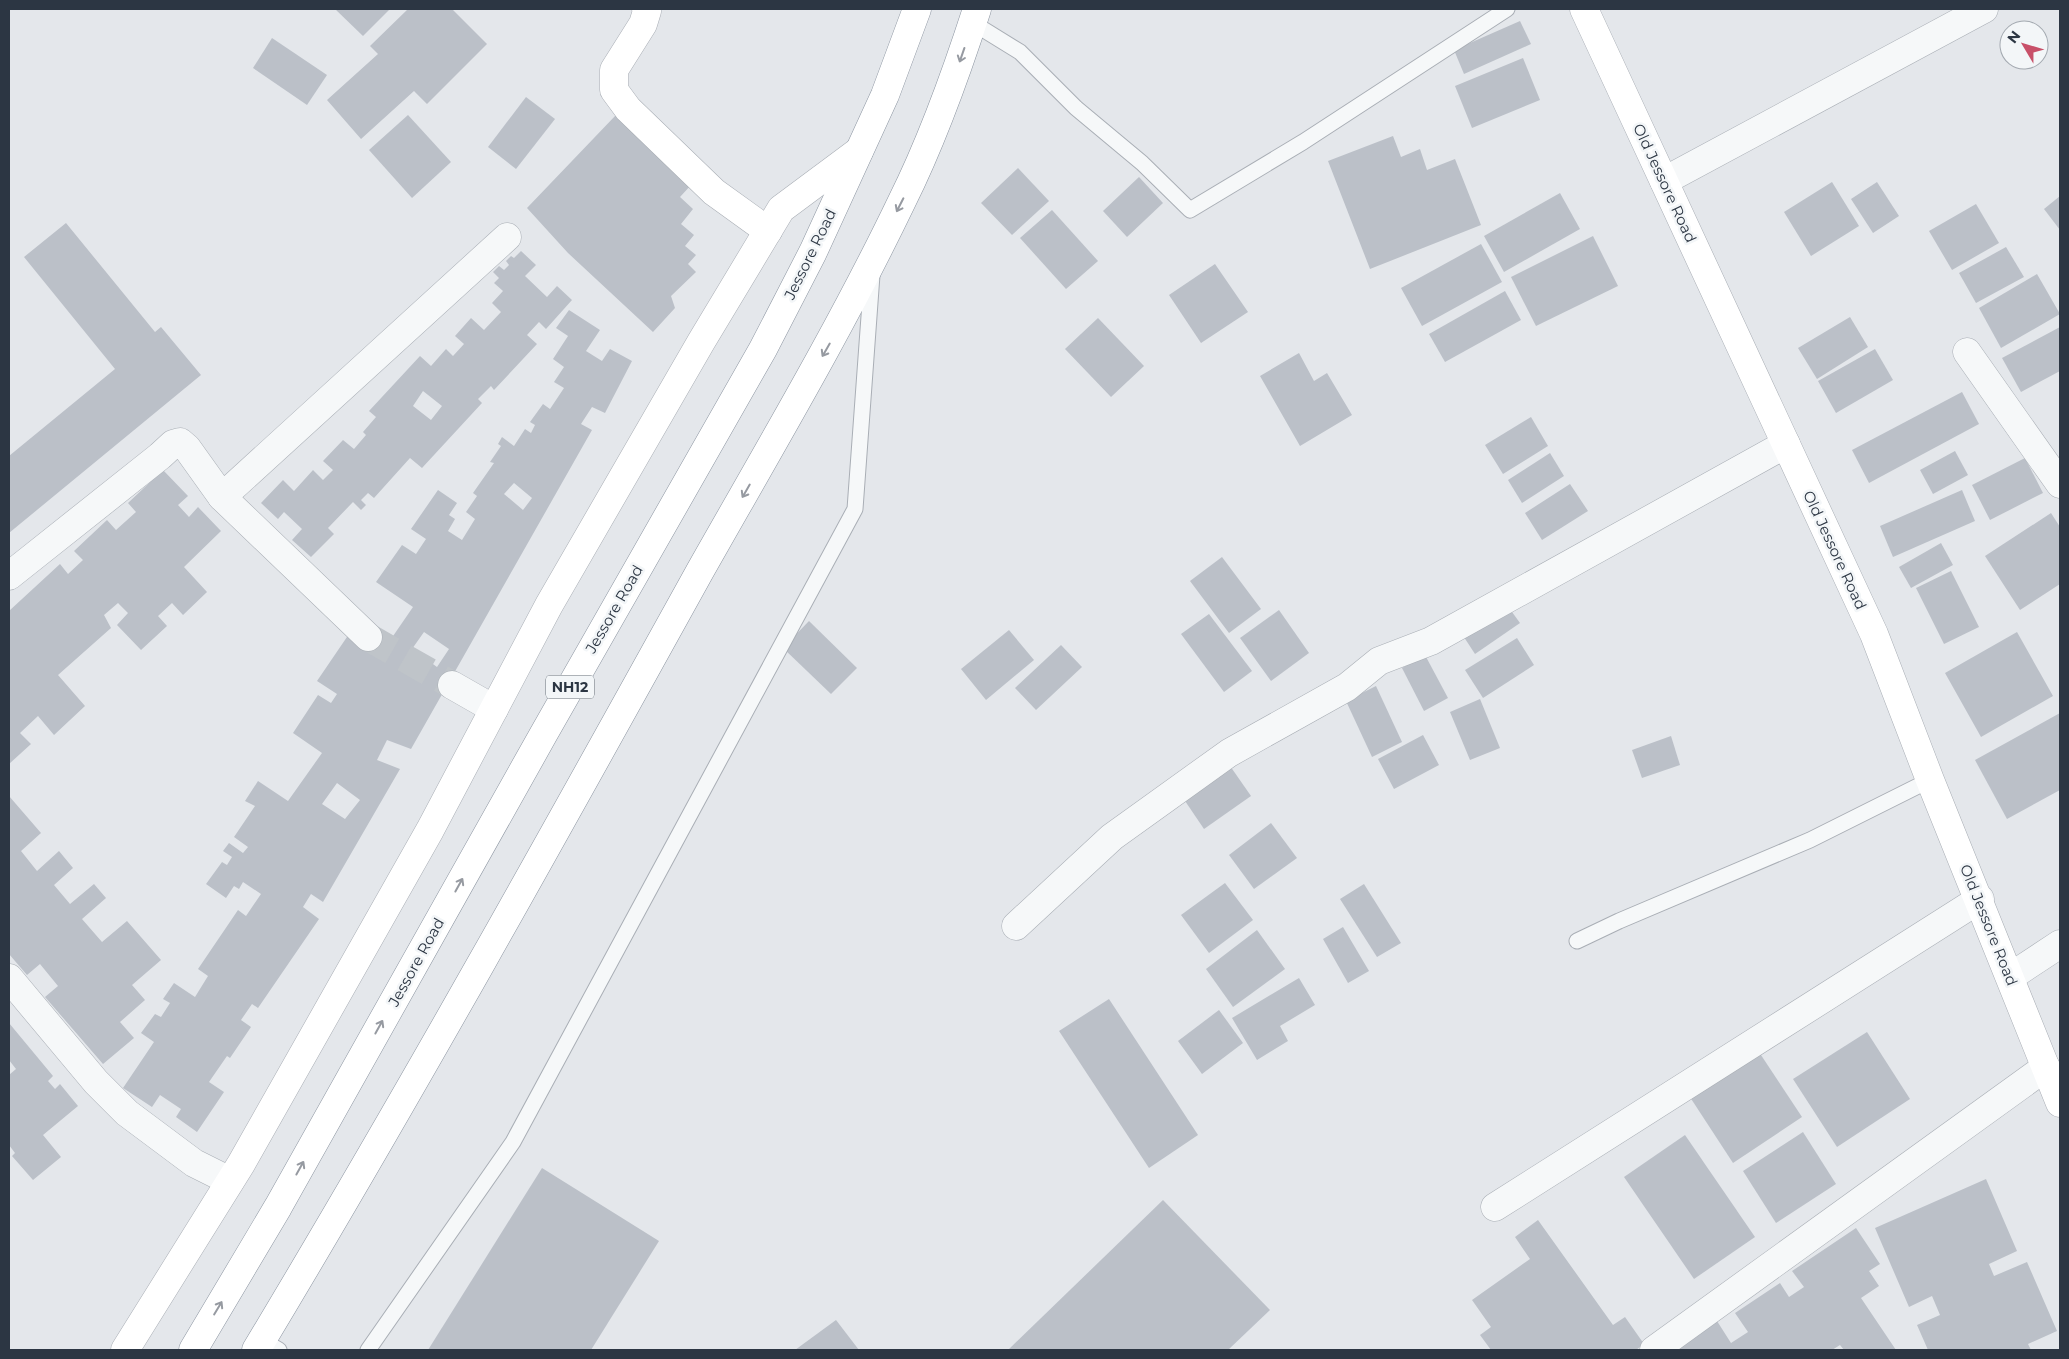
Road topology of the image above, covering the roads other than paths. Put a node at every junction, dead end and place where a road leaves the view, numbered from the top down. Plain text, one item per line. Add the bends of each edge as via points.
1 (917, 9) edge
2 (1507, 9) edge
3 (1584, 9) edge
4 (1984, 9) edge
5 (649, 14) edge
6 (975, 16) edge
7 (859, 151) junction
8 (1664, 181) junction
9 (768, 231) junction
10 (507, 237) dead end
11 (873, 259) junction
12 (1967, 352) dead end
13 (1786, 444) junction
14 (2060, 484) edge
15 (222, 497) junction
16 (9, 576) edge
17 (368, 637) tunnel mouth
18 (452, 685) tunnel mouth
19 (494, 709) junction
20 (1930, 780) junction
21 (1980, 899) junction
22 (1016, 926) dead end
23 (1577, 941) dead end
24 (2060, 944) edge
25 (2010, 977) junction
26 (9, 978) edge
27 (2046, 1067) junction
28 (2060, 1103) edge
29 (230, 1181) junction
30 (1495, 1207) dead end
31 (266, 1347) edge
32 (125, 1350) edge
33 (192, 1350) edge
34 (368, 1350) edge
35 (1654, 1350) edge

1 - 7 main road, Jessore Road / NH12 via 885,95
2 - 6 lane via 1303,142 1190,210 1142,163 1076,108 1020,52
3 - 8 main road, Old Jessore Road
4 - 8 street
5 - 9 main road via 614,70 614,90 628,109 714,192
6 -> 11 main road via 946,100 904,198
7 - 9 main road via 781,209
33 -> 7 main road, Jessore Road / NH12 via 283,1198 763,349 813,252
8 - 13 main road, Old Jessore Road
9 - 19 main road via 549,605
10 - 15 street
11 -> 31 main road via 834,337 545,853 331,1225
11 - 34 lane via 855,509 514,1142
12 - 14 street
13 - 20 main road, Old Jessore Road via 1874,634
13 - 22 street via 1431,642 1379,661 1347,688 1229,753 1112,837
15 - 16 street via 187,448 180,442 172,444
15 - 17 street
18 - 19 street
19 - 29 main road via 430,830
20 - 21 main road, Old Jessore Road
20 - 23 lane via 1810,840
21 - 25 main road, Old Jessore Road
21 - 30 street
24 - 25 street
25 - 27 main road, Old Jessore Road
26 - 29 street via 127,1114 194,1163
27 - 28 main road, Old Jessore Road
27 - 35 street
29 - 32 main road

